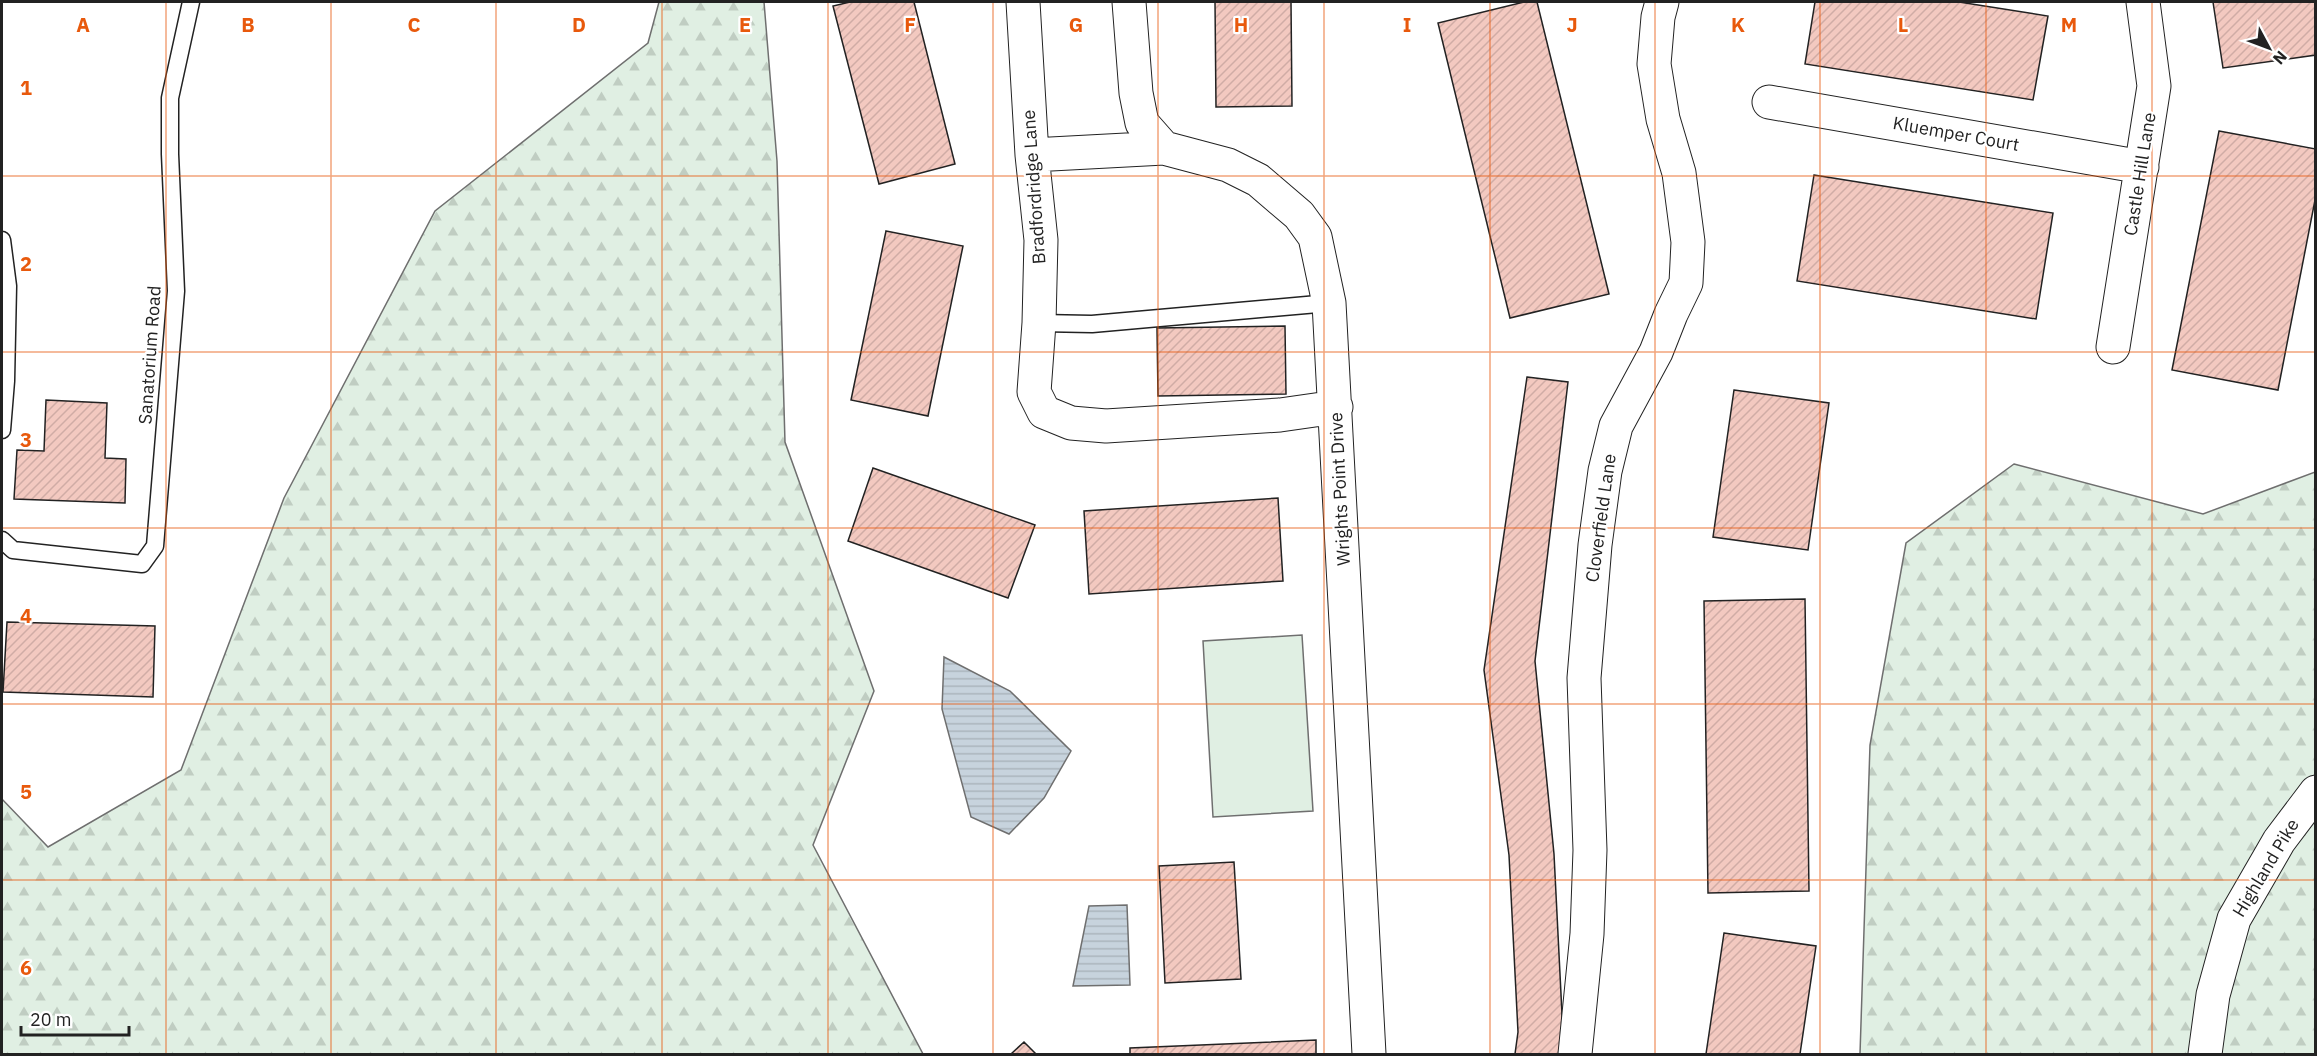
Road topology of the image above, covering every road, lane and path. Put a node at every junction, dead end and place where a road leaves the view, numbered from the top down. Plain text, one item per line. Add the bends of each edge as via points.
1 (191, 2) edge
2 (1023, 2) edge
3 (1129, 2) edge
4 (1662, 2) edge
5 (2144, 2) edge
6 (1769, 102) dead end
7 (1164, 148) junction
8 (1032, 155) junction
9 (2142, 167) junction
10 (2, 240) edge
11 (4, 266) edge
12 (1329, 303) junction
13 (1039, 323) junction
14 (2113, 347) dead end
15 (1336, 407) junction
16 (2, 430) edge
17 (2, 540) edge
18 (2316, 792) edge
19 (1369, 1054) edge
20 (1575, 1054) edge
21 (2205, 1054) edge

1 - 17 lane, Sanatorium Road via 170,98 176,291 155,546 142,564 13,550
2 - 8 street, Bradfordridge Lane
3 - 7 street via 1142,123
4 - 20 street, Cloverfield Lane via 1654,64 1663,119 1679,173 1688,242 1686,283 1656,352 1616,426 1605,471 1584,678 1589,881
5 - 9 street, Castle Hill Lane via 2154,86
6 - 9 street, Kluemper Court
7 - 8 street, Wrights Point Drive
7 - 12 street, Wrights Point Drive via 1228,165 1258,180 1299,215 1315,237
8 - 13 street, Bradfordridge Lane via 1041,240
9 - 14 street, Castle Hill Lane
10 - 11 lane
11 - 16 lane via 9,286
12 - 13 lane via 1092,324
12 - 15 street, Wrights Point Drive
13 - 15 street, Bradfordridge Lane via 1034,392 1044,412 1071,423 1106,426 1280,415
15 - 19 street, Wrights Point Drive
18 - 21 street, Highland Pike via 2279,841 2234,919 2213,995

